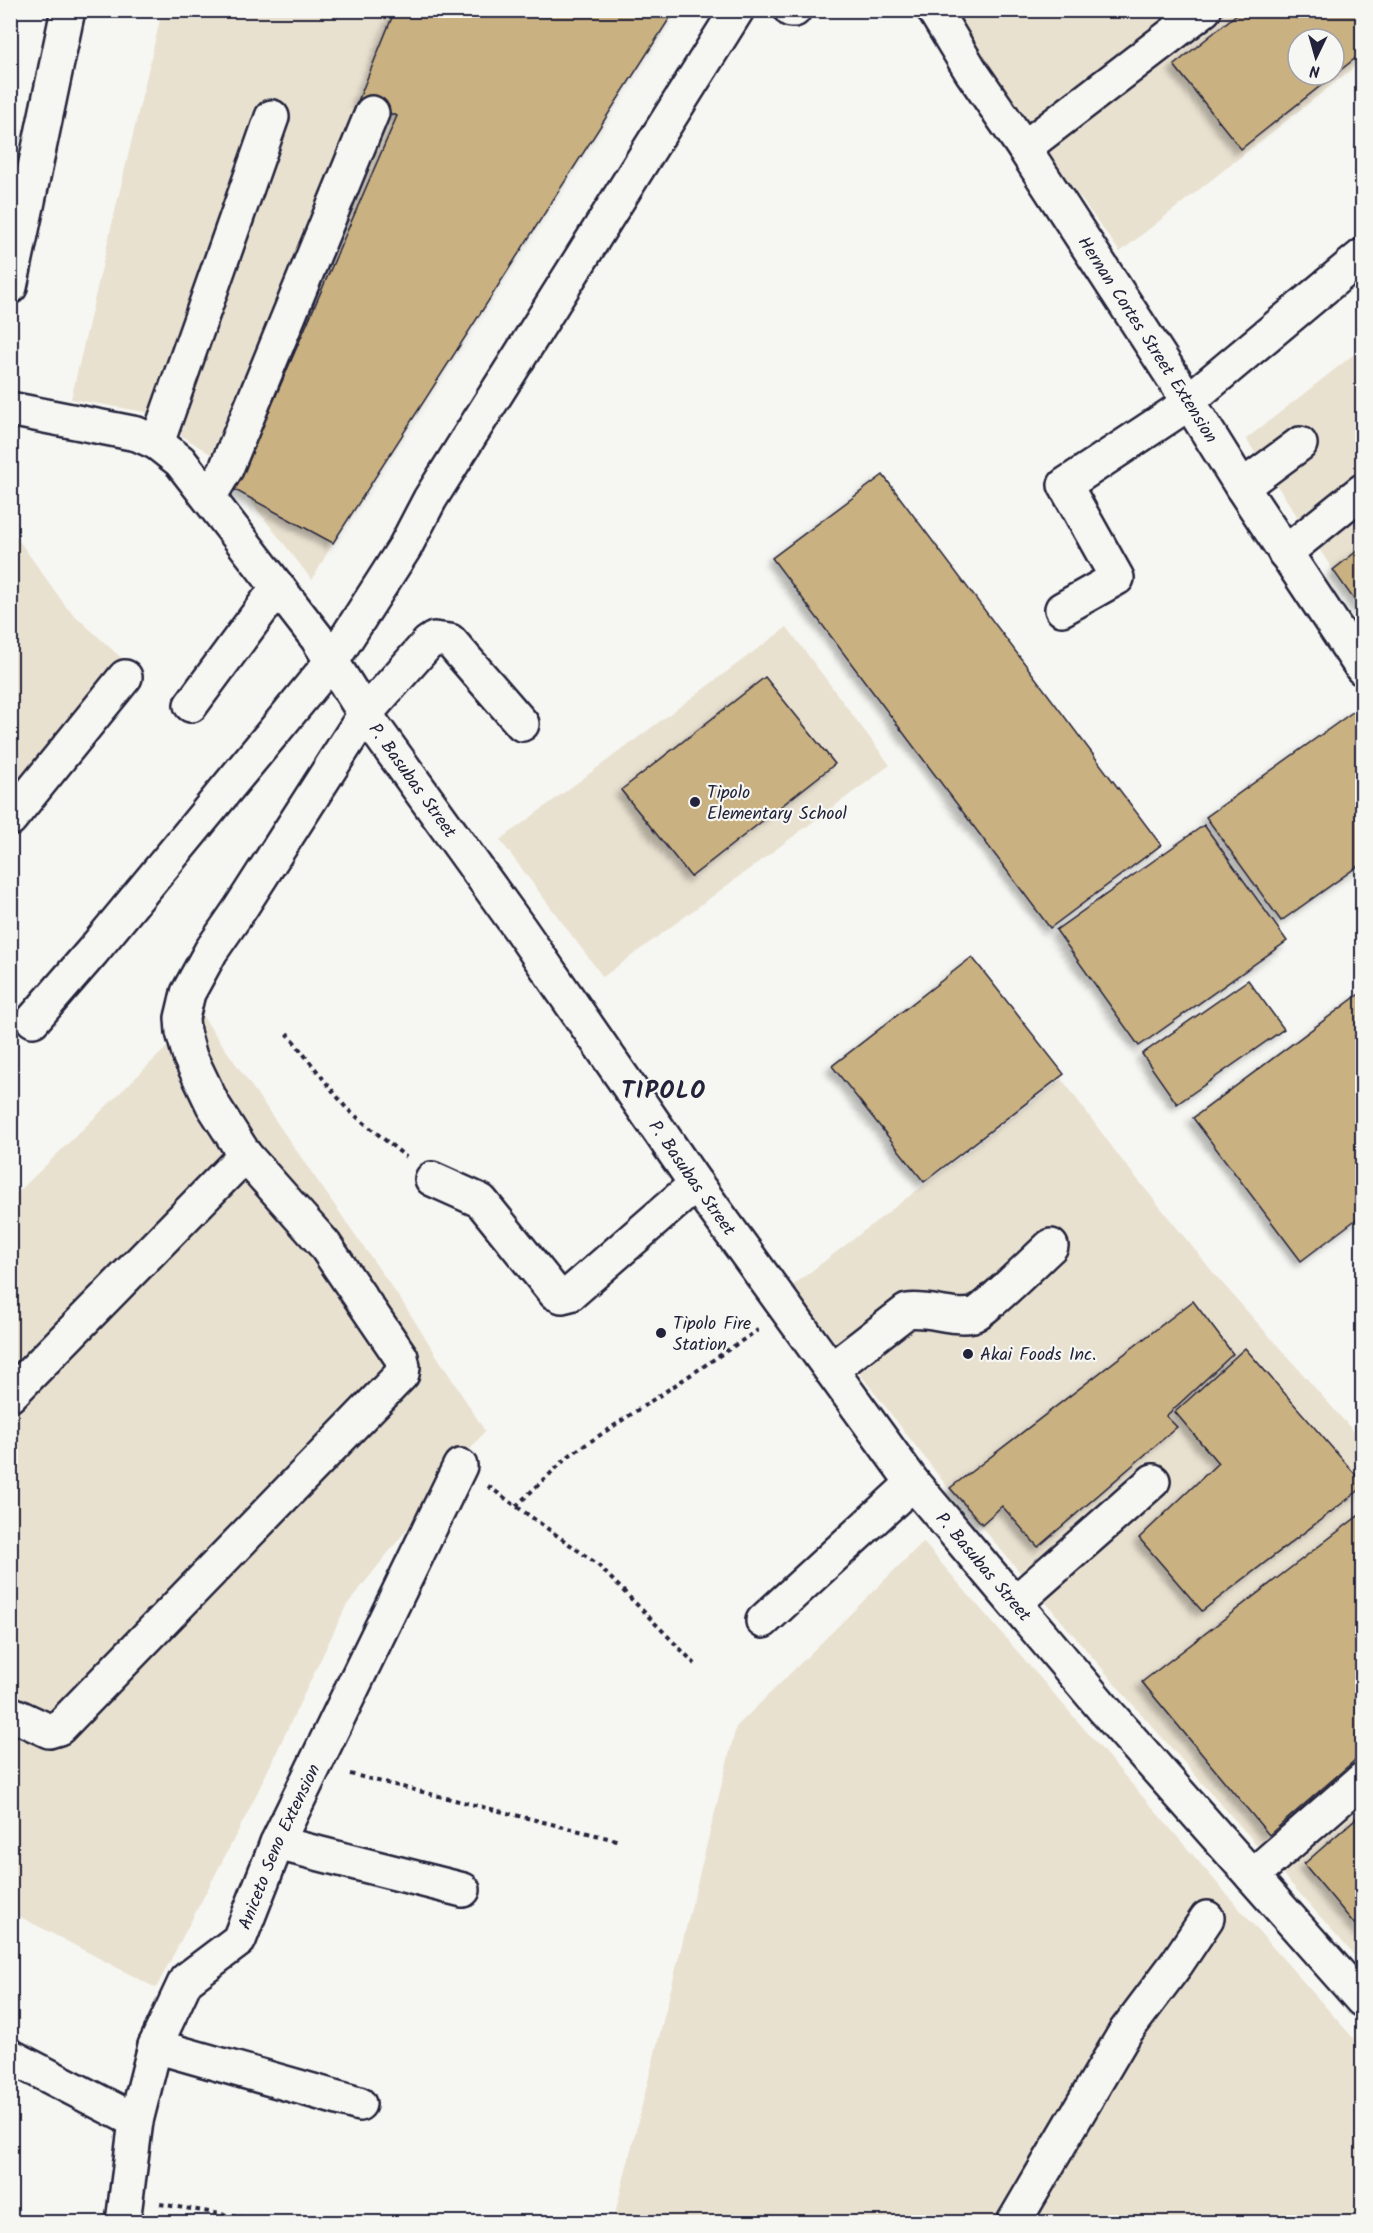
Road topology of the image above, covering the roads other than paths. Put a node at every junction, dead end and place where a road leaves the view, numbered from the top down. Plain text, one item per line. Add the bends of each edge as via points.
1 (68, 10) edge
2 (737, 10) edge
3 (934, 10) edge
4 (1204, 10) edge
5 (372, 113) dead end
6 (272, 117) dead end
7 (1024, 148) junction
8 (1362, 256) edge
9 (10, 287) edge
10 (1189, 402) junction
11 (10, 409) edge
12 (157, 443) junction
13 (1300, 444) dead end
14 (1242, 488) junction
15 (1362, 491) edge
16 (209, 497) junction
17 (1285, 553) junction
18 (278, 587) junction
19 (1062, 609) dead end
20 (332, 661) junction
21 (1362, 668) edge
22 (125, 677) dead end
23 (191, 705) dead end
24 (365, 714) junction
25 (522, 724) dead end
26 (10, 819) edge
27 (33, 1020) dead end
28 (245, 1155) junction
29 (432, 1179) road end
30 (696, 1185) junction
31 (1051, 1246) dead end
32 (831, 1370) junction
33 (10, 1395) edge
34 (460, 1466) road end
35 (1153, 1481) dead end
36 (913, 1483) junction
37 (1015, 1603) junction
38 (763, 1621) dead end
39 (10, 1713) edge
40 (1362, 1780) edge
41 (277, 1843) junction
42 (1252, 1876) junction
43 (463, 1890) dead end
44 (1208, 1918) dead end
45 (1362, 2000) edge
46 (155, 2046) junction
47 (10, 2056) edge
48 (358, 2104) dead end
49 (136, 2121) junction
50 (125, 2210) edge
51 (1014, 2223) edge

1 - 9 street
2 - 20 street
3 - 7 street, Hernan Cortes Street Extension
4 - 7 street
5 - 16 street via 226,469
6 - 12 street
7 - 10 street, Hernan Cortes Street Extension
8 - 10 street
10 - 14 street, Hernan Cortes Street Extension
10 - 19 street via 1065,485 1117,578
11 - 12 street, P. Basubas Street via 137,434
12 - 16 street, P. Basubas Street via 180,461
13 - 14 street
14 - 17 street, Hernan Cortes Street Extension
15 - 17 street
16 - 18 street, P. Basubas Street
17 - 21 street, Hernan Cortes Street Extension
18 - 20 street, P. Basubas Street
18 - 23 street
20 - 24 street, P. Basubas Street
20 - 27 street
22 - 26 street
24 - 25 street via 428,643 440,639 450,641
24 - 28 street via 211,951 185,1004 183,1032 190,1057
24 - 30 street, P. Basubas Street via 520,929
28 - 33 street
28 - 39 street via 324,1244 401,1357 402,1374 59,1728 49,1731
29 - 30 street via 481,1201 555,1293 562,1296 570,1294
30 - 32 street, P. Basubas Street
31 - 32 street via 978,1313 907,1311
32 - 36 street, P. Basubas Street
34 - 41 street, Aniceto Seno Extension
35 - 37 street
36 - 37 street, P. Basubas Street
36 - 38 street
37 - 42 street, P. Basubas Street
40 - 42 street
41 - 43 street
41 - 46 street, Aniceto Seno Extension via 239,1940 186,1980
42 - 45 street, P. Basubas Street
44 - 51 street via 1126,2031
46 - 48 street
46 - 49 street, Aniceto Seno Extension
47 - 49 street
49 - 50 street, Aniceto Seno Extension

